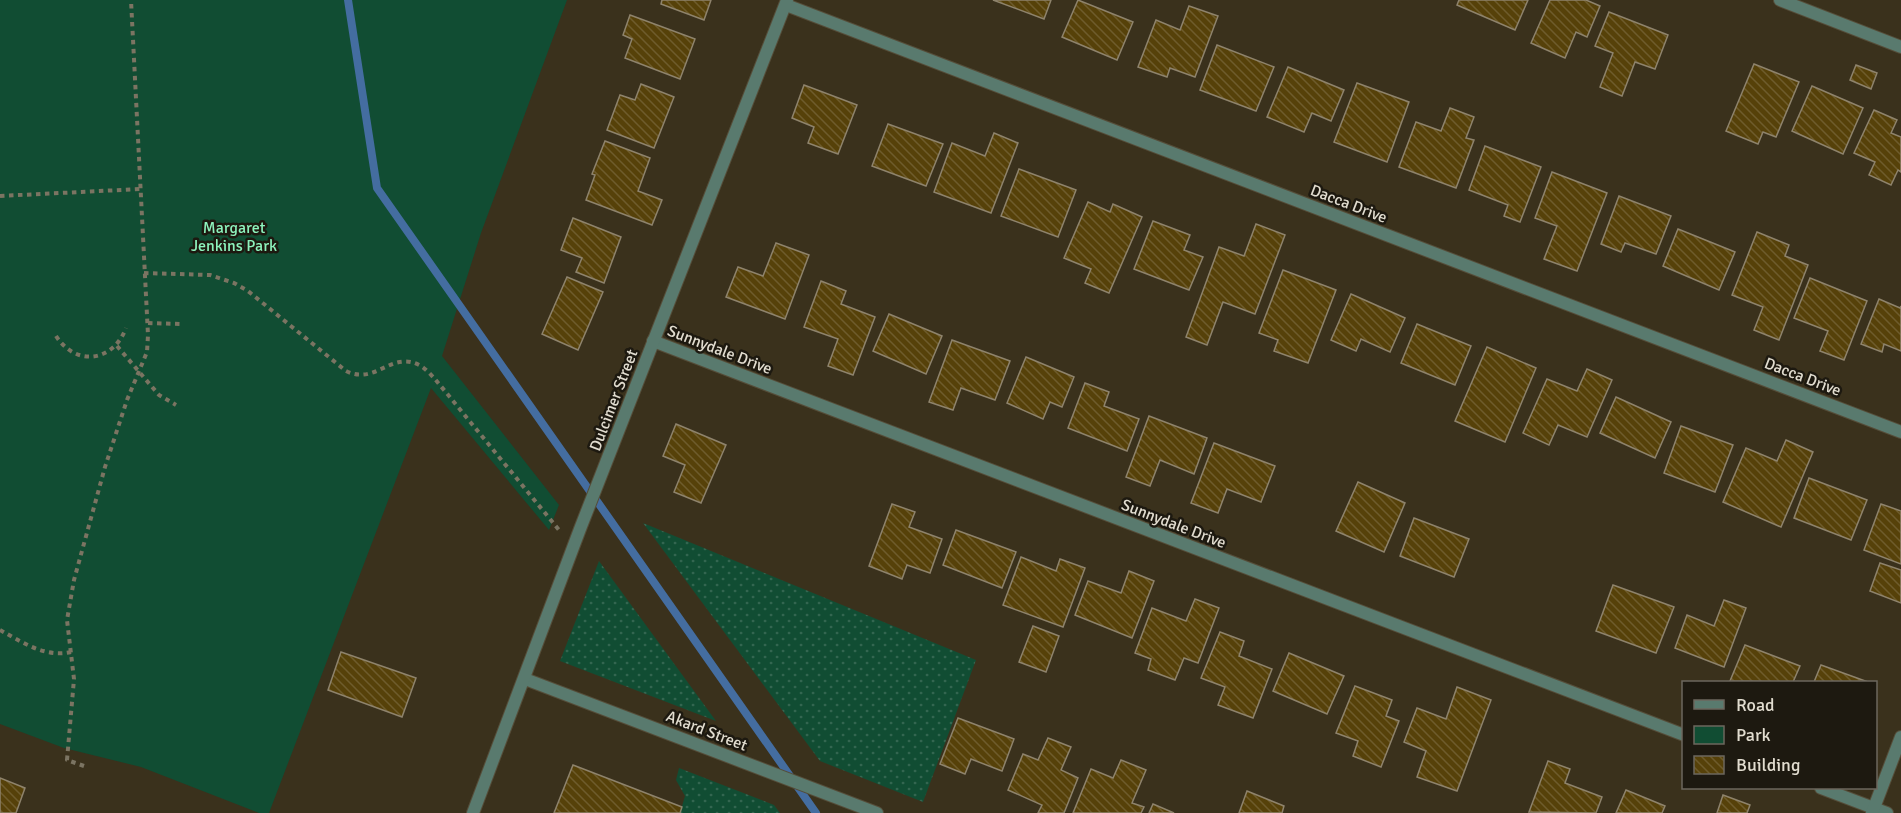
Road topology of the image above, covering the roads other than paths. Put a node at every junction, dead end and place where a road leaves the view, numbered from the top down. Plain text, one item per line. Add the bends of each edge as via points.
1 (1780, 0) edge
2 (786, 2) edge
3 (1901, 47) edge
4 (653, 341) junction
5 (1901, 432) edge
6 (525, 679) junction
7 (1682, 735) edge
8 (1901, 737) edge
9 (1823, 789) edge
10 (1873, 810) edge
11 (473, 813) edge
12 (877, 813) edge
13 (1887, 813) edge

1 - 3 street
2 - 4 street, Dulcimer Street
2 - 5 street, Dacca Drive
4 - 6 street, Dulcimer Street
4 - 7 street, Sunnydale Drive
6 - 11 street, Dulcimer Street
6 - 12 street, Akard Street
8 - 10 street
9 - 10 street
10 - 13 street

